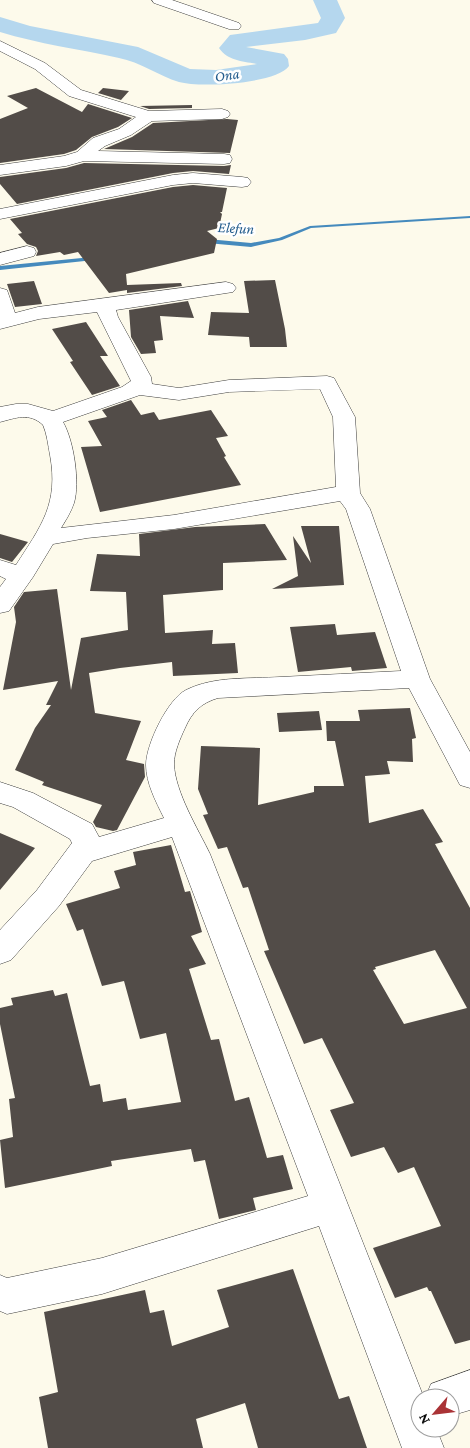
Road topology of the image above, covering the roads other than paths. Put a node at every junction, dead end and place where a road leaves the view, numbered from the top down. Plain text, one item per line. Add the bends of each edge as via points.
1 (159, 0) edge
2 (234, 26) dead end
3 (0, 45) edge
4 (222, 114) dead end
5 (148, 116) junction
6 (83, 156) junction
7 (224, 160) dead end
8 (0, 170) edge
9 (242, 182) dead end
10 (0, 214) edge
11 (27, 252) dead end
12 (0, 259) edge
13 (226, 288) dead end
14 (0, 294) edge
15 (109, 305) junction
16 (4, 322) edge
17 (138, 388) junction
18 (0, 415) edge
19 (52, 420) junction
20 (348, 495) junction
21 (45, 538) junction
22 (10, 572) edge
23 (0, 605) edge
24 (417, 679) junction
25 (470, 778) edge
26 (0, 792) edge
27 (182, 824) junction
28 (82, 853) junction
29 (0, 951) edge
30 (330, 1206) junction
31 (0, 1293) edge
32 (410, 1397) edge

1 - 2 street
3 - 5 street via 40,66 75,93
4 - 5 street
5 - 6 street via 125,132 100,142
6 - 7 street
6 - 8 street
9 - 10 street via 193,178 173,180
11 - 12 street
13 - 15 street
14 - 16 street
15 - 16 street via 38,313
15 - 17 street via 106,309 108,316 141,377 142,384
17 - 19 street
17 - 20 street via 179,394 229,386 327,382 344,417
18 - 19 street via 27,410
19 - 21 street via 65,474 62,504
20 - 21 street
20 - 24 street via 358,509
21 - 22 street
22 - 23 street
24 - 25 street
24 - 27 street via 218,689 197,694 181,707 167,738 160,765 166,790
26 - 28 street via 23,800 82,832 87,843
27 - 28 street
27 - 30 street
28 - 29 street via 48,898
30 - 31 street via 102,1276 6,1296
30 - 32 street

